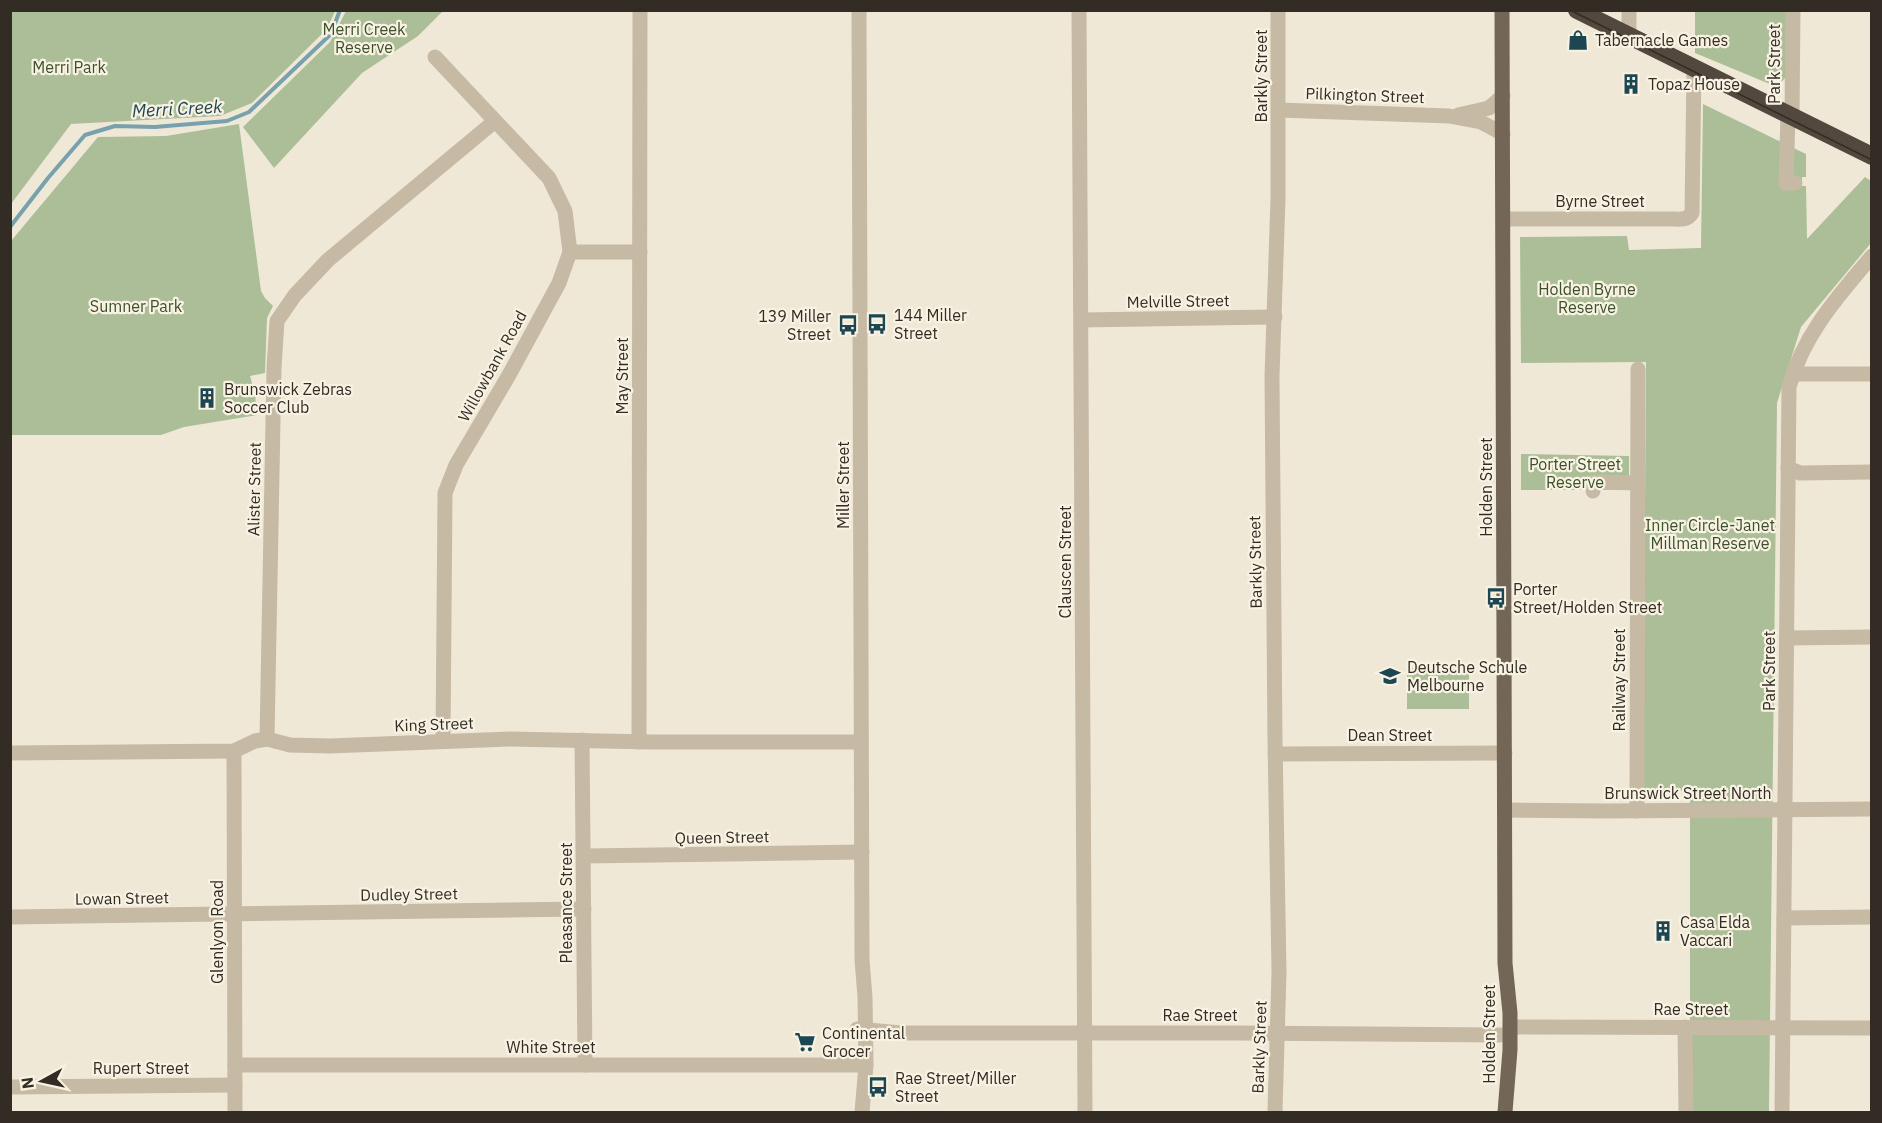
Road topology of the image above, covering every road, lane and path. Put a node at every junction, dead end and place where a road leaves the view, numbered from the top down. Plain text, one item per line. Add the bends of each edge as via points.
1 (640, 10) edge
2 (859, 10) edge
3 (1079, 10) edge
4 (1278, 10) edge
5 (1503, 10) edge
6 (1577, 10) edge
7 (1629, 10) edge
8 (1793, 10) edge
9 (1629, 36) junction
10 (435, 57) dead end
11 (1694, 69) junction
12 (1503, 96) junction
13 (1279, 110) junction
14 (1449, 116) junction
15 (1790, 116) junction
16 (495, 121) junction
17 (1503, 134) junction
18 (1872, 156) edge
19 (1795, 183) dead end
20 (1503, 219) junction
21 (570, 252) junction
22 (640, 252) junction
23 (1872, 256) edge
24 (1275, 317) junction
25 (1081, 321) junction
26 (1638, 369) dead end
27 (1793, 374) junction
28 (1872, 374) edge
29 (1788, 468) junction
30 (1872, 472) edge
31 (1638, 483) junction
32 (1593, 491) dead end
33 (1787, 638) junction
34 (1872, 638) edge
35 (267, 739) junction
36 (582, 740) junction
37 (442, 741) junction
38 (639, 742) junction
39 (861, 742) junction
40 (234, 751) junction
41 (10, 753) edge
42 (1505, 753) junction
43 (1275, 754) junction
44 (1872, 809) edge
45 (1505, 810) junction
46 (1786, 810) junction
47 (1637, 811) junction
48 (862, 852) junction
49 (584, 856) junction
50 (584, 909) junction
51 (235, 914) junction
52 (10, 917) edge
53 (1872, 917) edge
54 (1784, 918) junction
55 (1685, 1027) junction
56 (1783, 1028) junction
57 (1872, 1028) edge
58 (1505, 1031) junction
59 (1085, 1033) junction
60 (1277, 1033) junction
61 (861, 1034) junction
62 (235, 1065) junction
63 (585, 1065) junction
64 (862, 1065) junction
65 (235, 1085) junction
66 (10, 1087) edge
67 (862, 1108) edge
68 (1505, 1109) edge
69 (235, 1113) edge
70 (1084, 1113) edge
71 (1275, 1113) edge
72 (1686, 1113) edge
73 (1782, 1113) edge

1 - 22 street, May Street
2 - 39 street, Miller Street
3 - 25 street, Clauscen Street
4 - 13 street, Barkly Street
5 - 12 main road, Holden Street
6 - 9 highway
7 - 9 street
8 - 15 street, Park Street
9 - 11 highway
10 - 16 street, Willowbank Road
11 - 15 highway
11 - 20 street, Byrne Street via 1689,217
12 - 14 street, Pilkington Street via 1489,108
12 - 17 main road, Holden Street
13 - 14 street, Pilkington Street
13 - 24 street, Barkly Street
14 - 17 street, Pilkington Street via 1481,122
15 - 18 highway
15 - 19 street, Park Street via 1786,183
16 - 21 street, Willowbank Road via 549,178 565,211
16 - 35 street, Alister Street via 328,260 277,321
17 - 20 main road, Holden Street
20 - 42 main road, Holden Street
21 - 22 street
21 - 37 street, Willowbank Road via 559,283 456,465 445,493
22 - 38 street, May Street
23 - 27 street, Park Street via 1811,333
24 - 25 street, Melville Street
24 - 43 street, Barkly Street
25 - 59 street, Clauscen Street
26 - 31 street, Railway Street
27 - 28 street
27 - 29 street, Park Street via 1788,394
29 - 30 street via 1800,473
29 - 33 street, Park Street
31 - 32 street via 1594,482
31 - 47 street, Railway Street
33 - 34 street
33 - 46 street, Park Street
35 - 37 street, King Street via 290,745 330,746
35 - 40 street
36 - 37 street, King Street
36 - 38 street, King Street
36 - 49 street, Pleasance Street
38 - 39 street, King Street
39 - 48 street, Miller Street
40 - 41 street
40 - 51 street, Glenlyon Road
42 - 43 street, Dean Street
42 - 45 main road, Holden Street
43 - 60 street, Barkly Street
44 - 46 street, Brunswick Street North
45 - 47 street, Brunswick Street North
45 - 58 main road, Holden Street via 1505,963 1509,984
46 - 47 street, Brunswick Street North
46 - 54 street, Park Street
48 - 49 street, Queen Street
48 - 61 street, Miller Street
49 - 50 street, Pleasance Street
50 - 51 street, Dudley Street
50 - 63 street, Pleasance Street
51 - 52 street, Lowan Street
51 - 62 street, Glenlyon Road
53 - 54 street
54 - 56 street, Park Street
55 - 56 street, Rae Street
55 - 58 street, Rae Street
55 - 72 street
56 - 57 street, Rae Street
56 - 73 street, Park Street
58 - 60 street, Rae Street
58 - 68 main road, Holden Street
59 - 60 street, Rae Street
59 - 61 street, Rae Street
59 - 70 street, Clauscen Street
60 - 71 street, Barkly Street
61 - 64 street, Miller Street
62 - 63 street, White Street
62 - 65 street, Glenlyon Road
63 - 64 street, White Street
64 - 67 street, Miller Street
65 - 66 street, Rupert Street
65 - 69 street, Glenlyon Road

